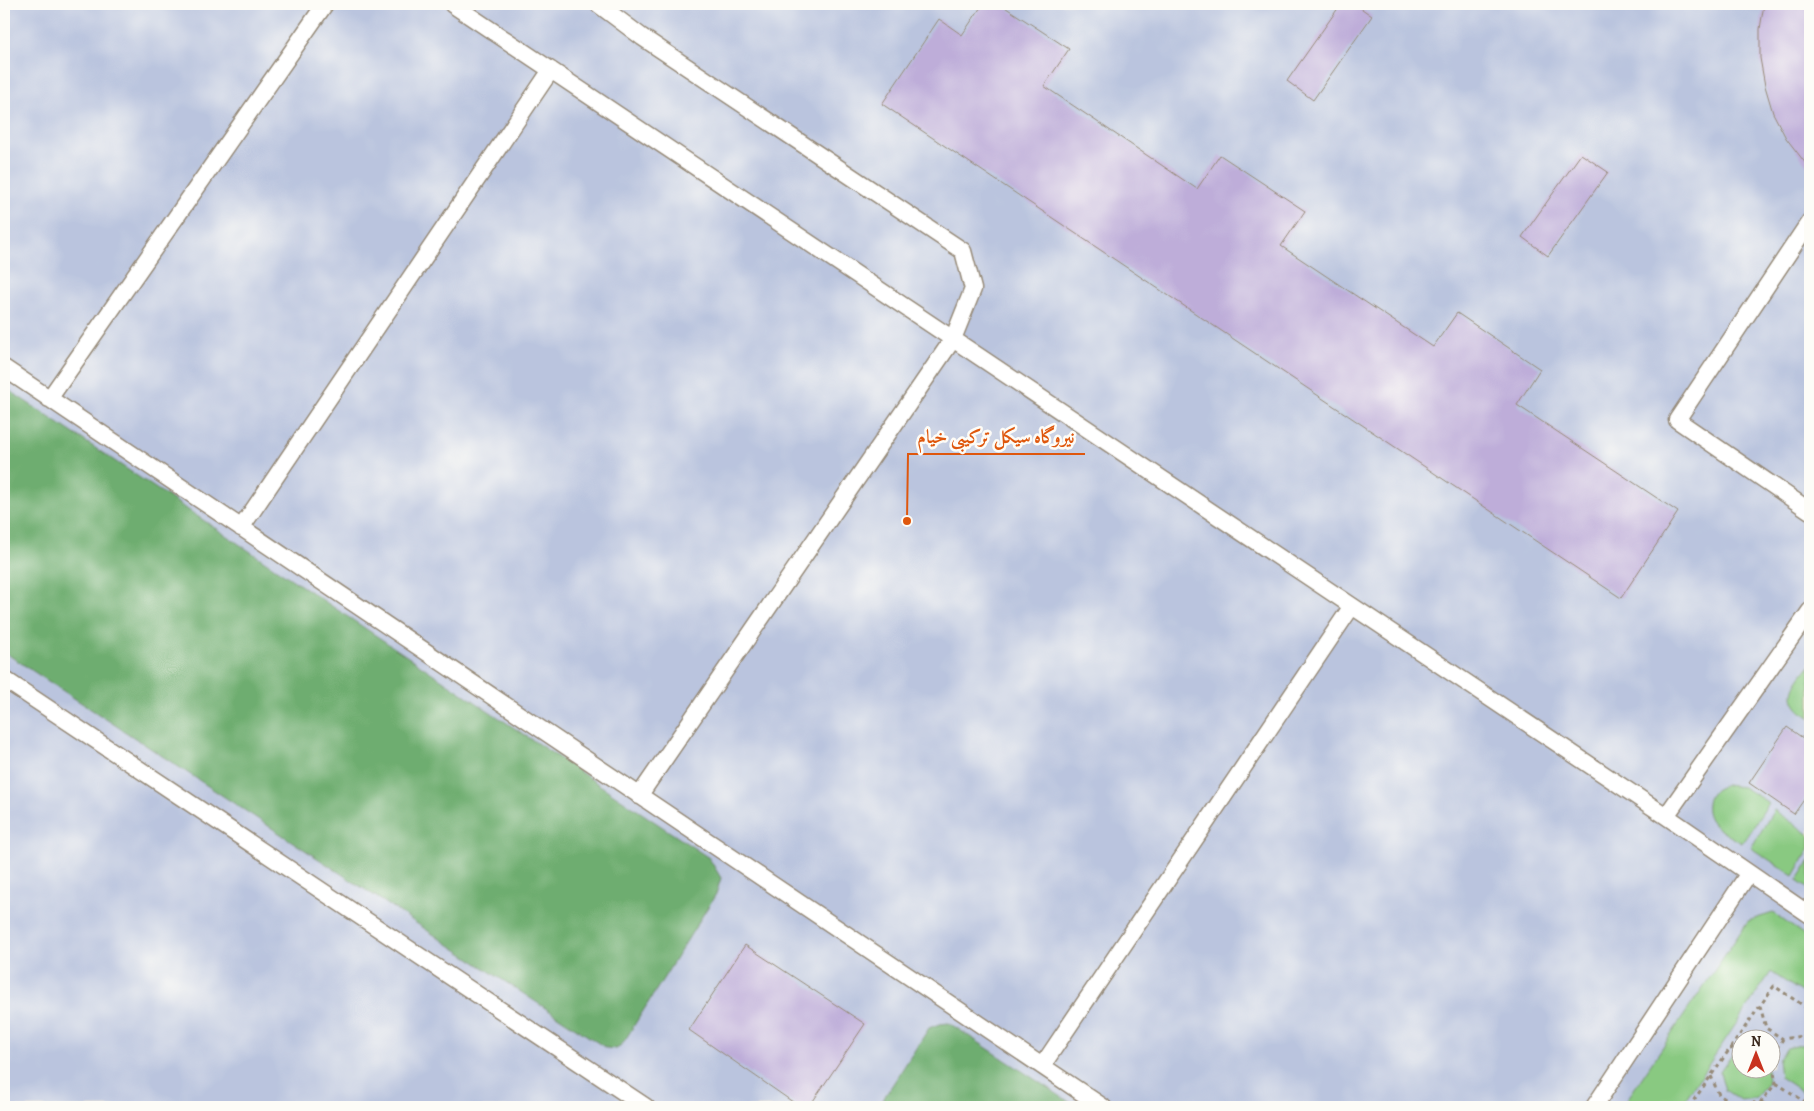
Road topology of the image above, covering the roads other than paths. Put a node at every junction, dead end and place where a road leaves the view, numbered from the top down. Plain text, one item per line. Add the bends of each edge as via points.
1 (325, 4) edge
2 (452, 4) edge
3 (598, 4) edge
4 (551, 70) junction
5 (1810, 221) edge
6 (954, 339) junction
7 (4, 368) edge
8 (49, 399) junction
9 (1810, 510) edge
10 (241, 528) junction
11 (1352, 606) junction
12 (1809, 615) edge
13 (4, 678) edge
14 (639, 796) junction
15 (1666, 816) junction
16 (1749, 873) junction
17 (1810, 915) edge
18 (1042, 1066) junction
19 (646, 1107) edge
20 (1103, 1107) edge
21 (1594, 1107) edge

1 - 8 lane
2 - 4 lane
3 - 6 lane via 642,37 963,251 973,289
4 - 6 lane
4 - 10 lane
5 - 9 lane via 1677,420
6 - 11 lane
6 - 14 lane
7 - 8 lane
8 - 10 lane
10 - 14 lane
11 - 15 lane
11 - 18 lane
12 - 15 lane
13 - 19 lane
14 - 18 lane
15 - 16 lane
16 - 17 lane
16 - 21 lane
18 - 20 lane

